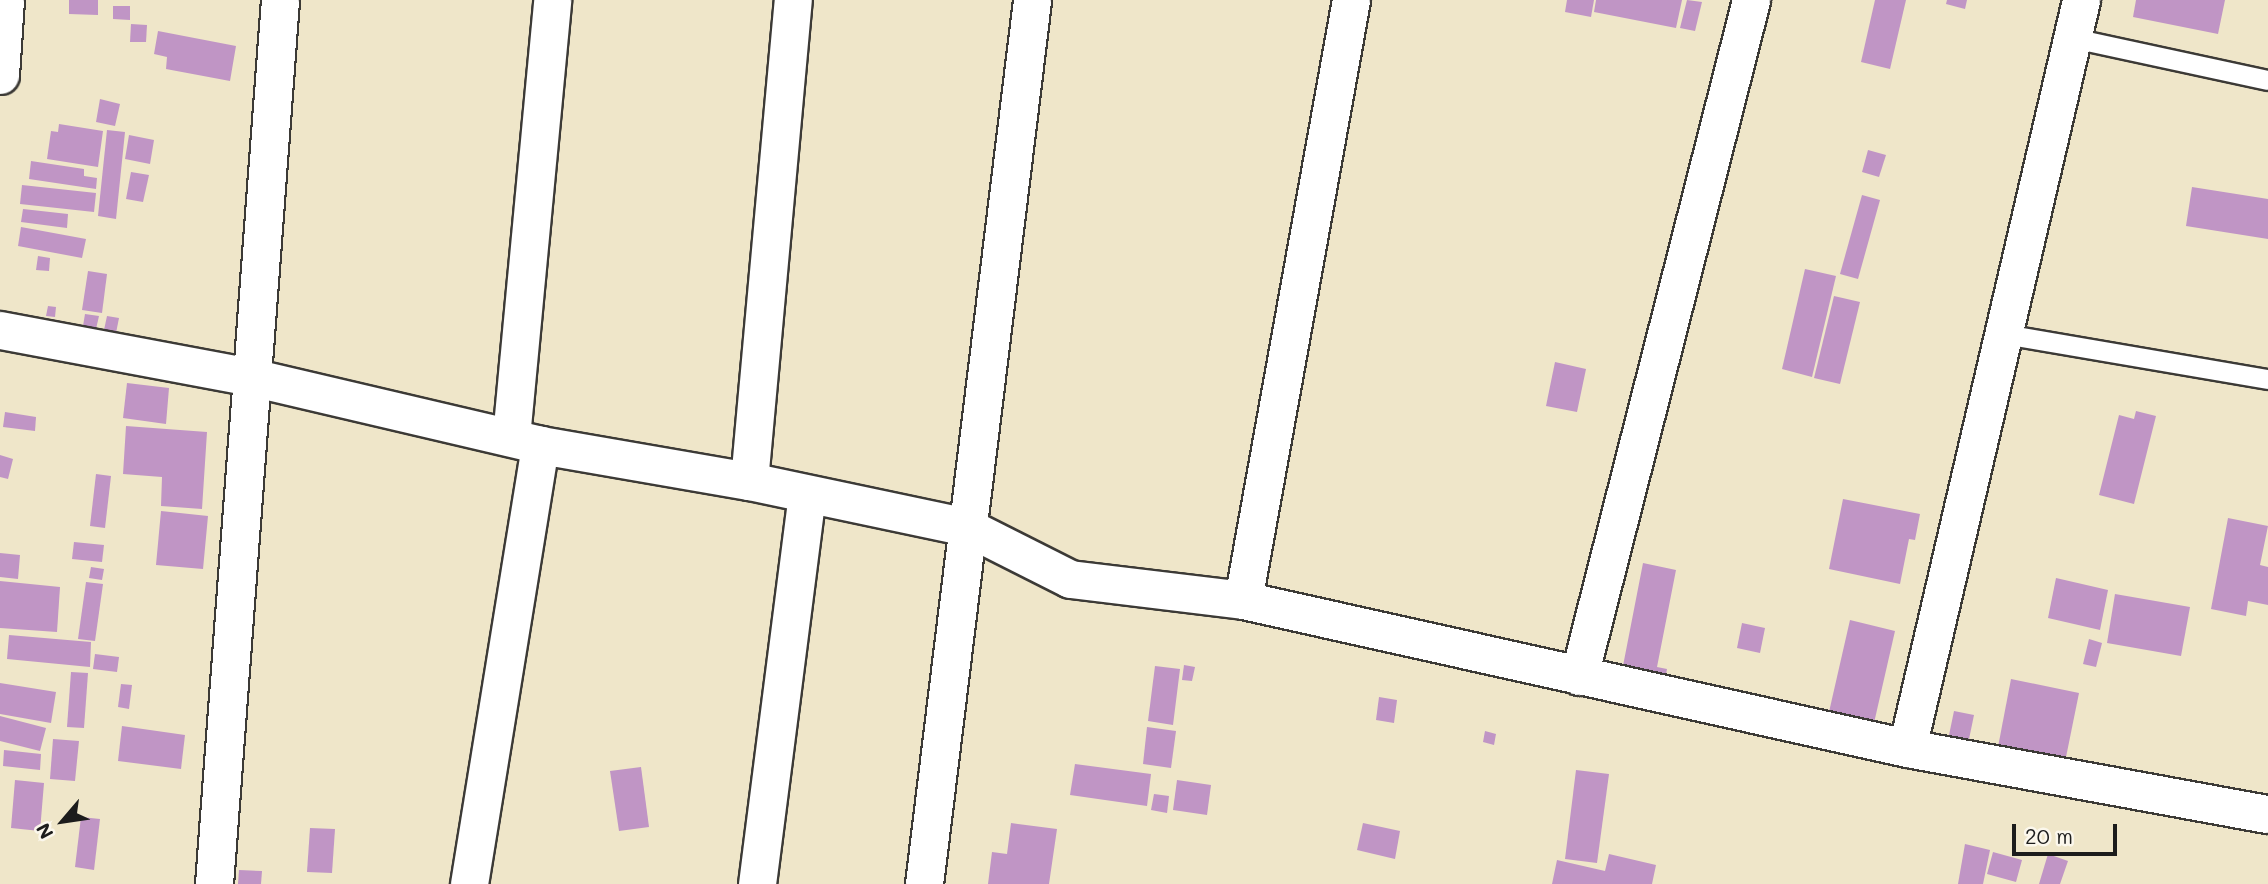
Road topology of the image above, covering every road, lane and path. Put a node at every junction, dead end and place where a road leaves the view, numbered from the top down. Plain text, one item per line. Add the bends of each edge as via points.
1 (5, 0) edge
2 (280, 0) edge
3 (552, 0) edge
4 (793, 0) edge
5 (1032, 0) edge
6 (1351, 0) edge
7 (1751, 0) edge
8 (2081, 0) edge
9 (2073, 38) junction
10 (0, 75) edge
11 (2268, 80) edge
12 (0, 330) edge
13 (2004, 334) junction
14 (251, 377) junction
15 (2268, 379) edge
16 (525, 441) junction
17 (749, 481) junction
18 (807, 495) junction
19 (967, 527) junction
20 (1243, 600) junction
21 (1579, 676) junction
22 (1907, 748) junction
23 (2268, 814) edge
24 (214, 884) edge
25 (469, 884) edge
26 (757, 884) edge
27 (924, 884) edge

1 - 10 street
2 - 14 street
3 - 16 street
4 - 17 street
5 - 19 street
6 - 20 street
7 - 21 street
8 - 9 street
9 - 11 lane
9 - 13 street
12 - 14 street
13 - 15 lane
13 - 22 street
14 - 16 street
14 - 24 street
16 - 17 street
16 - 25 street
17 - 18 street
18 - 19 street
18 - 26 street
19 - 20 street via 1070,579
19 - 27 street
20 - 21 street
21 - 22 street
22 - 23 street

